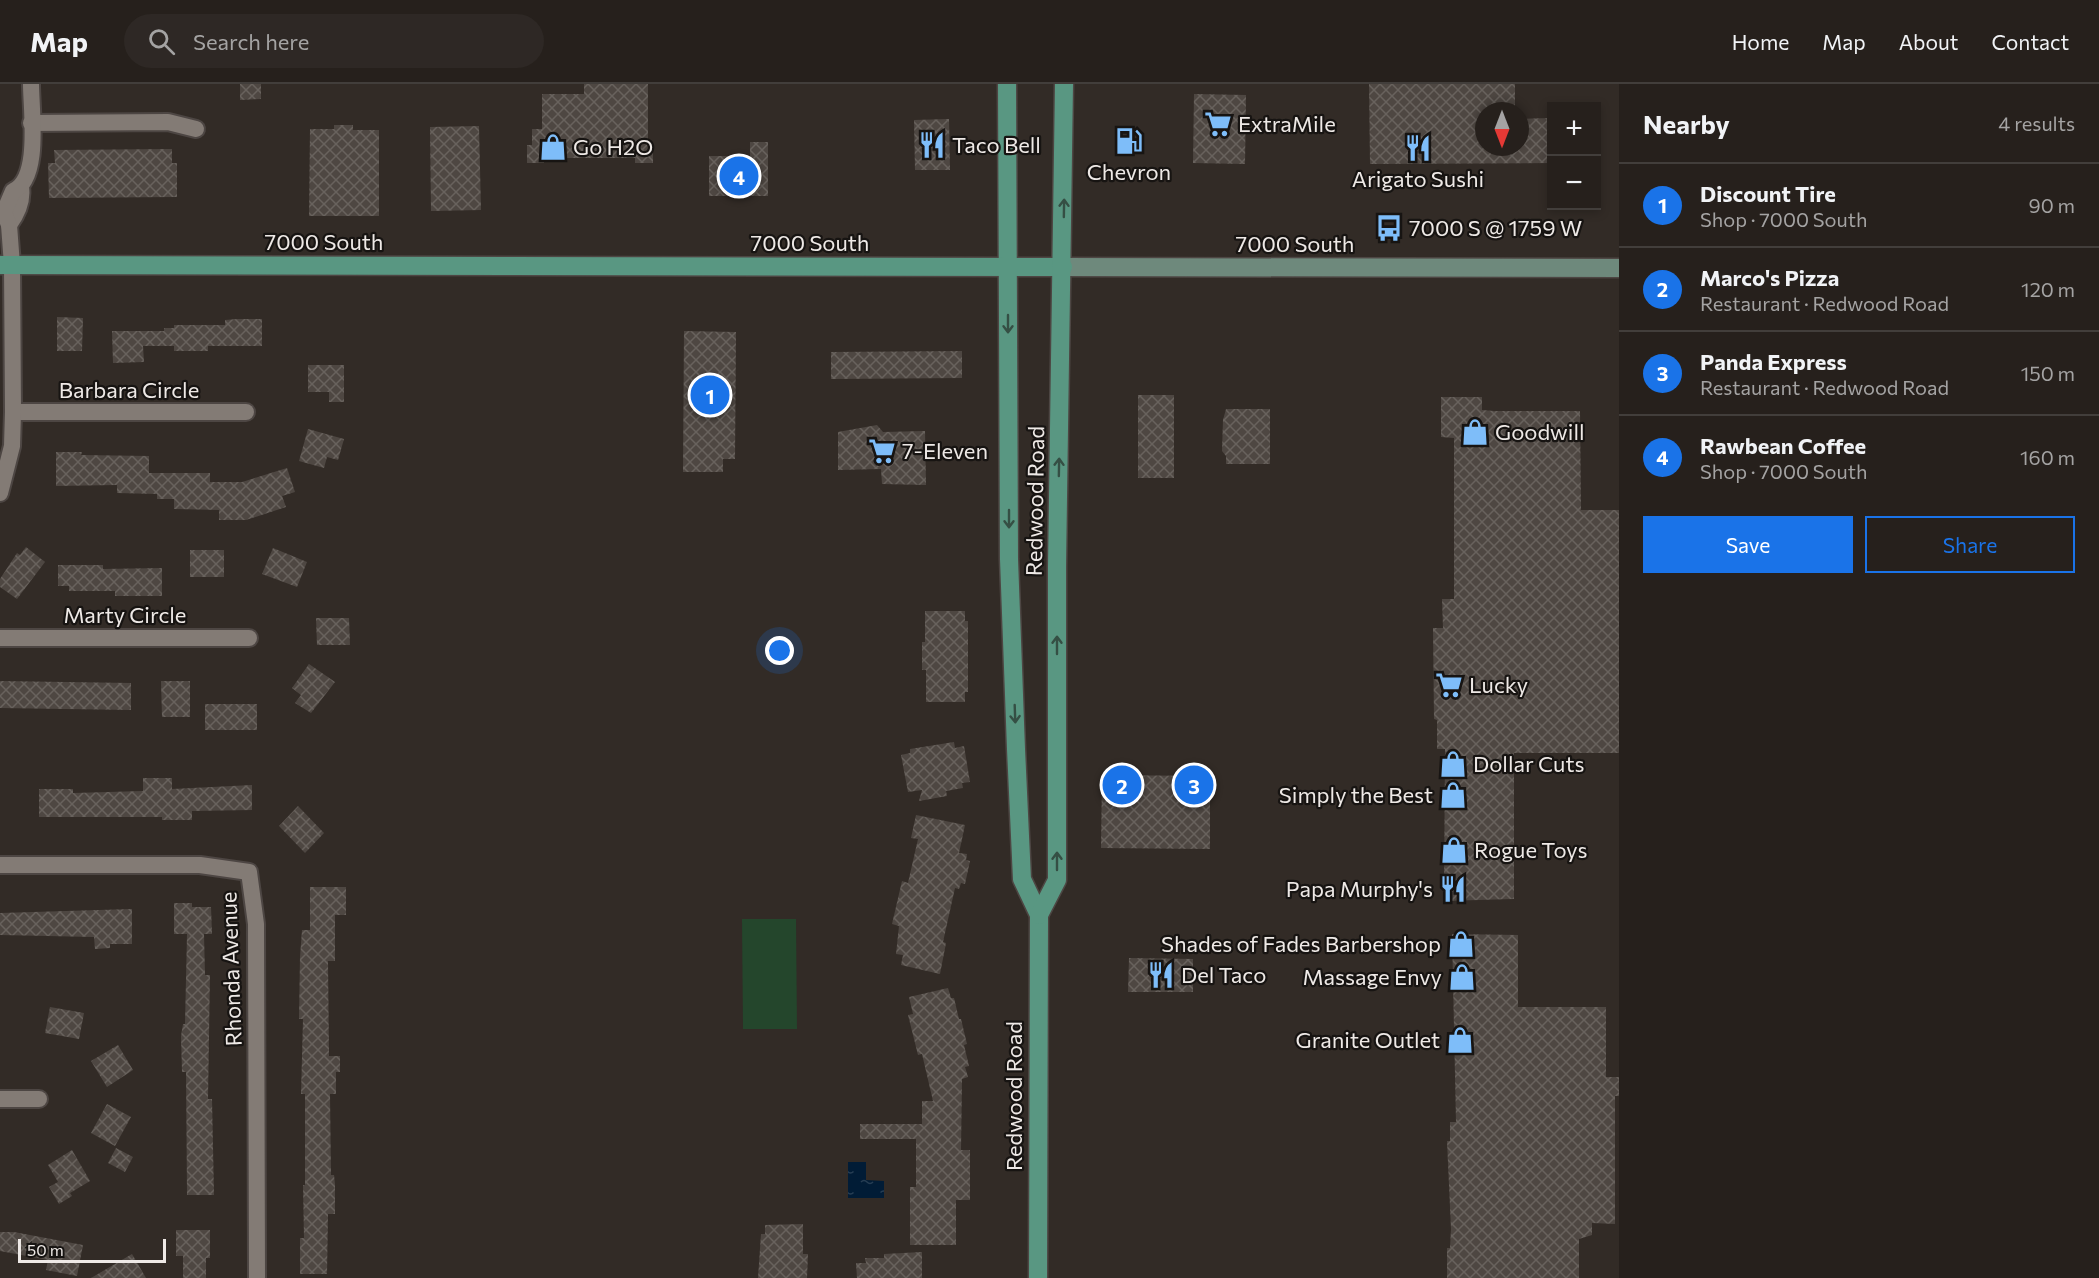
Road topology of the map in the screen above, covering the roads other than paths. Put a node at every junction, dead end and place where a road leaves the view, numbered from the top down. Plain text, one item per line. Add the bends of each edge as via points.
1 (31, 84) edge
2 (1007, 84) edge
3 (1064, 84) edge
4 (31, 123) junction
5 (196, 129) dead end
6 (6, 265) edge
7 (1007, 266) junction
8 (1063, 267) junction
9 (1619, 268) edge
10 (13, 412) junction
11 (246, 412) dead end
12 (0, 493) edge
13 (0, 638) edge
14 (249, 638) dead end
15 (0, 865) edge
16 (1039, 915) junction
17 (0, 1099) edge
18 (39, 1099) dead end
19 (257, 1278) edge
20 (1038, 1278) edge

1 - 4 street
2 - 7 main road, Redwood Road
8 -> 3 main road, Redwood Road
4 - 5 street via 168,122
4 - 6 street via 32,162 4,212 9,225
6 - 7 main road, 7000 South
6 - 10 street
7 - 8 main road, 7000 South
7 -> 16 main road, Redwood Road via 1009,559 1021,867 1022,879
8 - 9 main road, 7000 South
16 -> 8 main road, Redwood Road via 1058,880
10 - 11 street, Barbara Circle
10 - 12 street via 12,446
13 - 14 street, Marty Circle
15 - 19 street, Rhonda Avenue via 200,865 249,872 256,924
16 - 20 main road, Redwood Road
17 - 18 street

